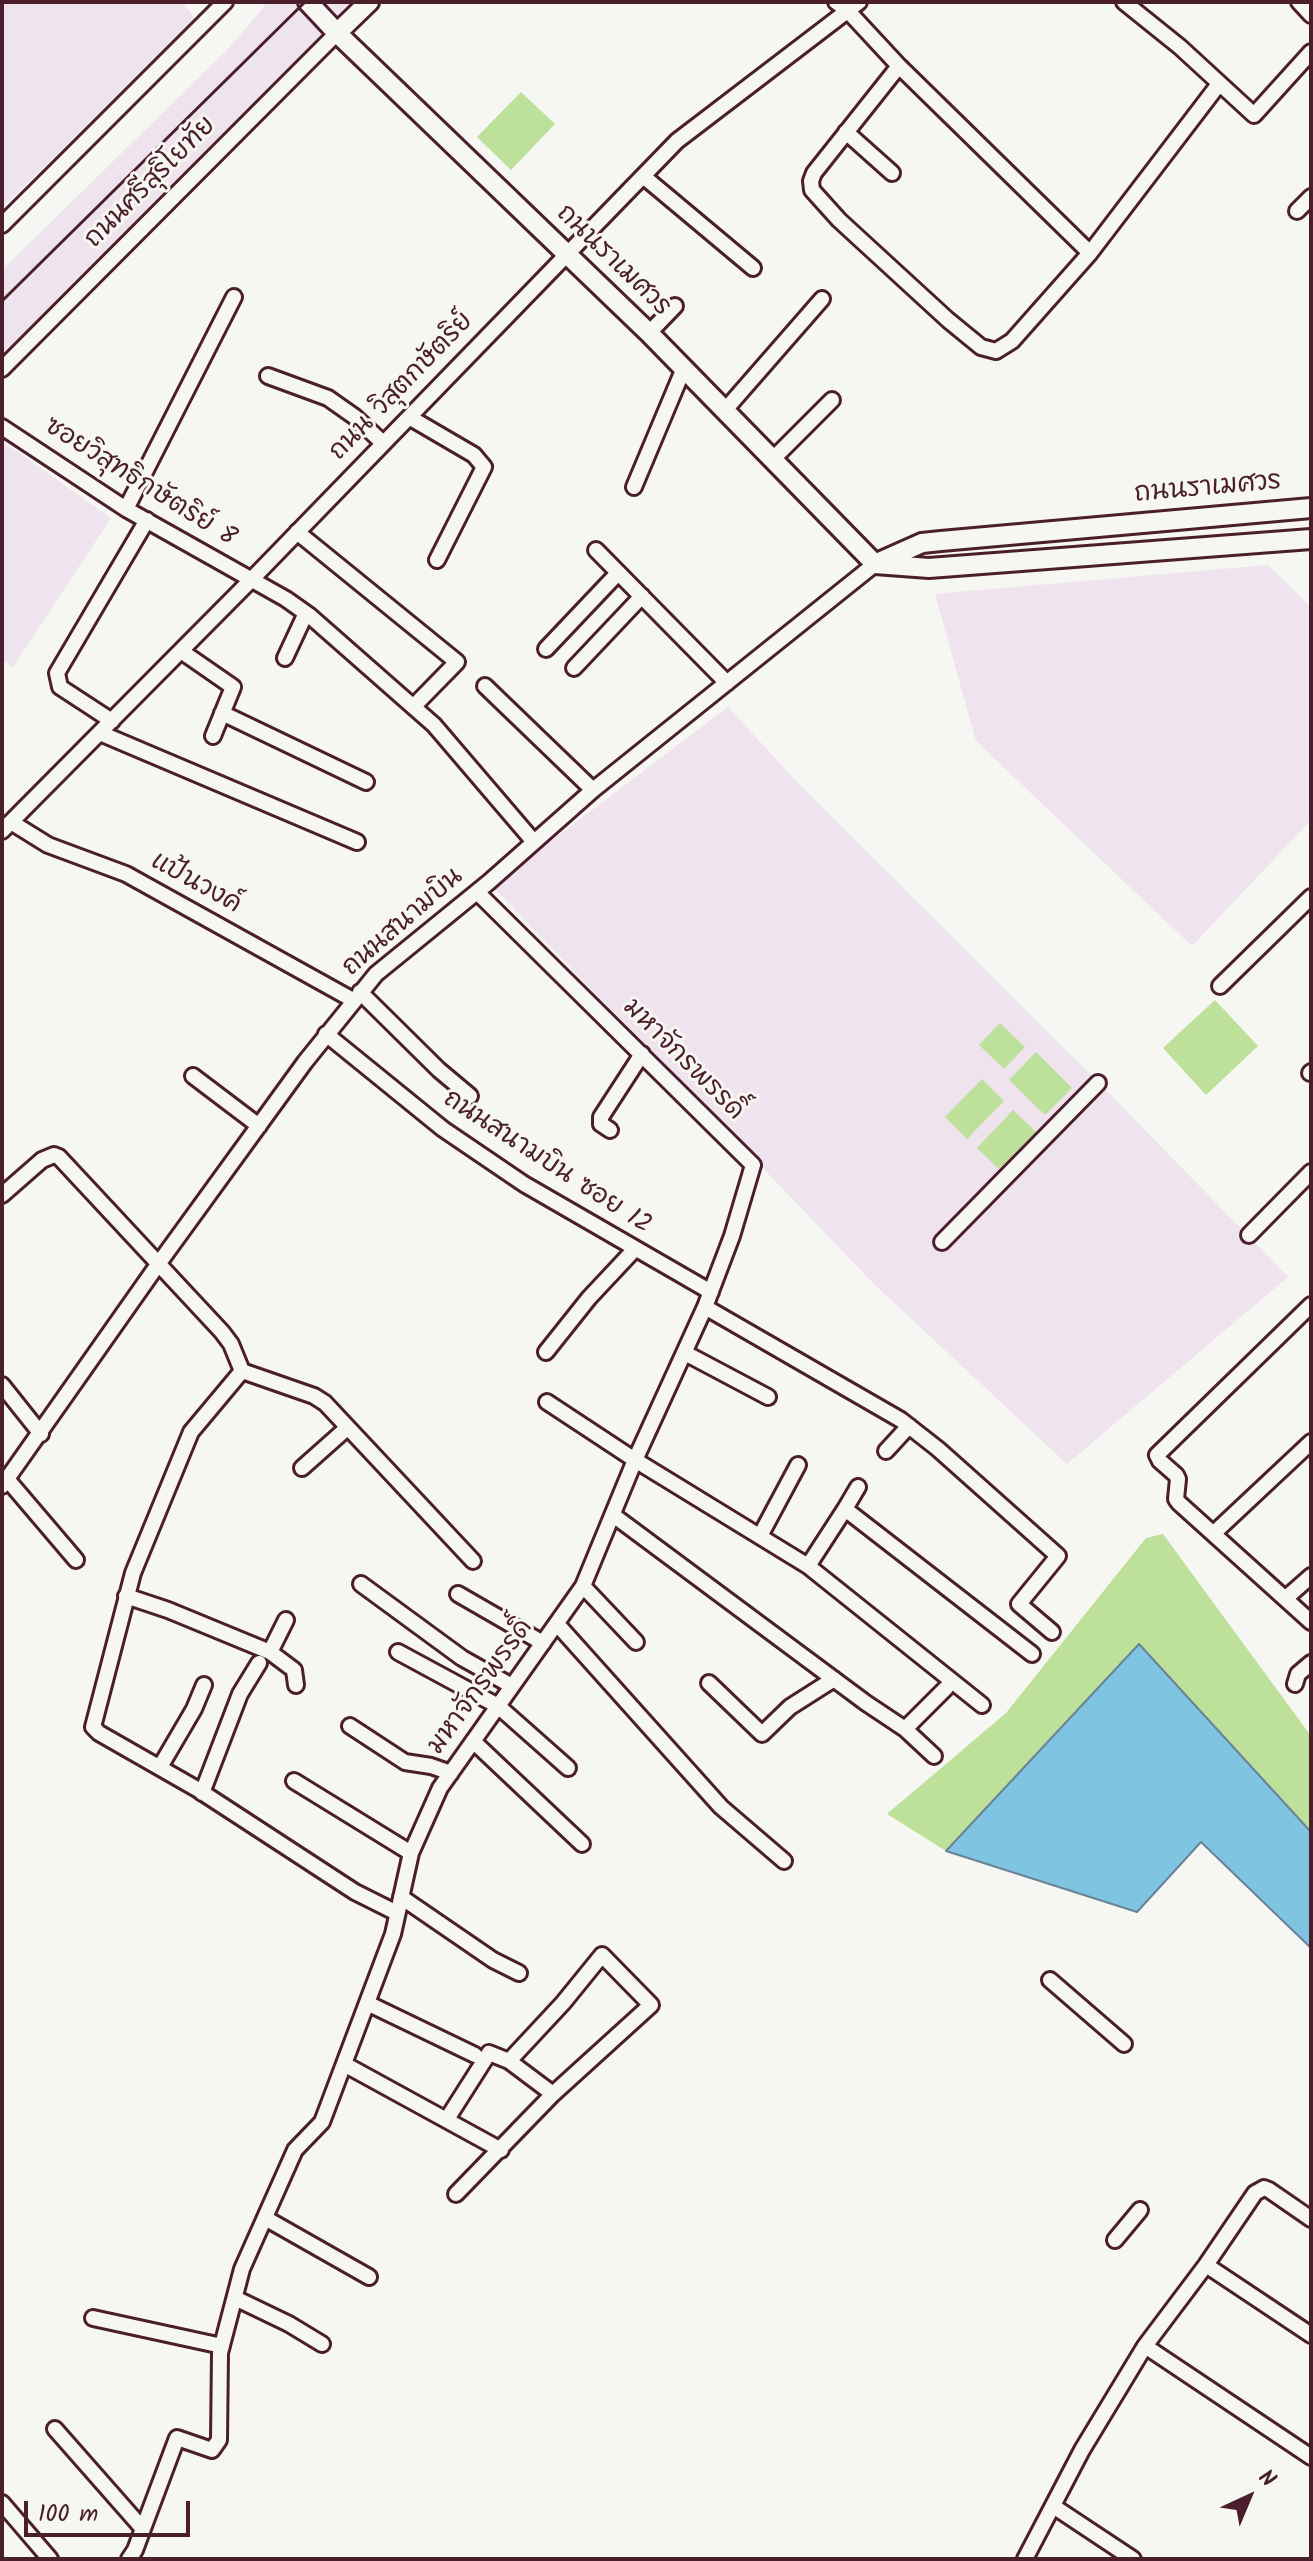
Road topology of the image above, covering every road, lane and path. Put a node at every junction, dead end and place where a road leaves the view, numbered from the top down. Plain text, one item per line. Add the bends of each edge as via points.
1 (225, 2) edge
2 (308, 2) edge
3 (369, 2) edge
4 (1124, 2) edge
5 (1299, 2) edge
6 (848, 5) edge
7 (1311, 15) edge
8 (337, 33) junction
9 (1311, 52) edge
10 (899, 66) junction
11 (1219, 84) junction
12 (846, 132) junction
13 (892, 173) dead end
14 (643, 176) junction
15 (1311, 197) edge
16 (1297, 211) dead end
17 (2, 225) edge
18 (1090, 253) junction
19 (566, 255) junction
20 (753, 268) dead end
21 (234, 297) dead end
22 (822, 299) dead end
23 (675, 306) dead end
24 (649, 333) junction
25 (684, 368) junction
26 (2, 369) edge
27 (268, 376) dead end
28 (832, 400) dead end
29 (726, 409) junction
30 (409, 417) junction
31 (2, 427) edge
32 (383, 443) junction
33 (773, 459) junction
34 (634, 487) dead end
35 (1311, 508) edge
36 (126, 509) junction
37 (147, 520) junction
38 (1117, 524) junction
39 (297, 532) junction
40 (1311, 539) edge
41 (596, 550) dead end
42 (1120, 555) junction
43 (437, 560) dead end
44 (875, 564) junction
45 (618, 573) junction
46 (251, 580) junction
47 (642, 596) junction
48 (306, 613) junction
49 (546, 649) dead end
50 (181, 651) junction
51 (285, 658) dead end
52 (574, 668) dead end
53 (727, 683) junction
54 (485, 686) dead end
55 (414, 706) junction
56 (222, 713) junction
57 (112, 721) junction
58 (100, 733) junction
59 (213, 736) dead end
60 (366, 782) dead end
61 (593, 790) junction
62 (6, 827) edge
63 (357, 842) dead end
64 (534, 842) junction
65 (477, 892) junction
66 (1311, 897) edge
67 (1220, 986) dead end
68 (356, 996) junction
69 (326, 1034) junction
70 (642, 1054) junction
71 (193, 1076) dead end
72 (1098, 1083) dead end
73 (470, 1096) dead end
74 (259, 1126) junction
75 (610, 1130) dead end
76 (1311, 1172) edge
77 (2, 1195) edge
78 (1249, 1235) dead end
79 (942, 1242) dead end
80 (634, 1250) junction
81 (159, 1263) junction
82 (711, 1292) junction
83 (1311, 1305) edge
84 (705, 1307) junction
85 (546, 1352) dead end
86 (685, 1353) junction
87 (242, 1371) junction
88 (2, 1385) edge
89 (768, 1397) dead end
90 (547, 1402) dead end
91 (909, 1426) junction
92 (347, 1428) junction
93 (41, 1434) junction
94 (1311, 1442) edge
95 (886, 1451) dead end
96 (635, 1460) junction
97 (798, 1465) dead end
98 (302, 1468) dead end
99 (5, 1483) edge
100 (858, 1487) dead end
101 (845, 1509) junction
102 (613, 1515) junction
103 (1214, 1533) junction
104 (760, 1536) junction
105 (76, 1560) dead end
106 (473, 1561) dead end
107 (808, 1566) junction
108 (1311, 1576) edge
109 (361, 1584) dead end
110 (583, 1586) junction
111 (458, 1594) dead end
112 (126, 1596) junction
113 (1286, 1598) junction
114 (286, 1620) dead end
115 (1311, 1622) edge
116 (557, 1624) junction
117 (1052, 1632) dead end
118 (636, 1642) dead end
119 (543, 1643) junction
120 (398, 1652) dead end
121 (1032, 1654) dead end
122 (264, 1657) junction
123 (1311, 1663) edge
124 (834, 1679) junction
125 (709, 1683) dead end
126 (1295, 1684) dead end
127 (204, 1685) dead end
128 (296, 1685) dead end
129 (512, 1686) junction
130 (946, 1688) dead end
131 (982, 1705) dead end
132 (498, 1706) junction
133 (350, 1726) dead end
134 (905, 1729) junction
135 (473, 1741) junction
136 (934, 1756) dead end
137 (160, 1767) junction
138 (568, 1768) dead end
139 (451, 1773) junction
140 (294, 1781) dead end
141 (202, 1793) junction
142 (582, 1844) dead end
143 (411, 1853) junction
144 (784, 1861) dead end
145 (401, 1897) junction
146 (397, 1913) junction
147 (519, 1973) dead end
148 (1050, 1980) dead end
149 (367, 2003) junction
150 (1124, 2044) dead end
151 (475, 2055) dead end
152 (509, 2061) junction
153 (344, 2064) junction
154 (553, 2094) junction
155 (447, 2119) junction
156 (501, 2150) junction
157 (456, 2194) dead end
158 (1140, 2210) dead end
159 (265, 2218) junction
160 (1311, 2219) edge
161 (1115, 2240) dead end
162 (1206, 2265) junction
163 (369, 2277) dead end
164 (235, 2298) junction
165 (93, 2318) dead end
166 (1311, 2335) edge
167 (322, 2344) dead end
168 (222, 2346) junction
169 (1145, 2346) junction
170 (55, 2429) dead end
171 (1311, 2457) edge
172 (2, 2503) edge
173 (1053, 2506) junction
174 (143, 2529) junction
175 (50, 2559) edge
176 (129, 2559) edge
177 (1025, 2559) edge
178 (1133, 2559) edge

1 - 17 street
2 - 8 main road, ถนนราเมศวร
3 - 8 main road
4 - 11 street
5 - 7 street
6 - 10 street
6 - 14 street, ถนน วิสุตกษัตริย์ via 677,141
8 - 19 main road, ถนนราเมศวร
8 - 26 street, ถนนศรีสุริโยทัย
9 - 11 street via 1254,115
10 - 12 street
10 - 18 street
11 - 18 street
12 - 13 street
12 - 18 street via 814,173 812,190 981,347 996,351 1012,341
14 - 19 street, ถนน วิสุตกษัตริย์
14 - 20 street
15 - 16 street
19 - 24 main road, ถนนราเมศวร
19 - 30 street, ถนน วิสุตกษัตริย์
21 - 36 street
22 - 29 street
23 - 24 street
24 - 25 main road, ถนนราเมศวร
25 - 29 main road, ถนนราเมศวร
25 - 34 street
27 - 32 street via 328,398
28 - 33 street
29 - 33 main road, ถนนราเมศวร
30 - 32 street, ถนน วิสุตกษัตริย์
30 - 43 street via 474,455 484,467
31 - 36 street, ซอยวิสุทธิกษัตริย์ 8
32 - 39 street, ถนน วิสุตกษัตริย์
33 - 44 main road, ถนนราเมศวร
35 - 38 main road, ถนนราเมศวร
36 - 37 street, ซอยวิสุทธิกษัตริย์ 8
37 - 46 street, ซอยวิสุทธิกษัตริย์ 8
37 - 57 street via 57,673 60,687
38 - 42 main road
38 - 44 main road, ถนนราเมศวร via 922,543
39 - 46 street, ถนน วิสุตกษัตริย์
39 - 55 street via 457,662
40 - 42 main road
41 - 45 street
42 - 44 main road via 929,568
44 - 53 street, ถนนสนามบิน
45 - 47 street
45 - 49 street
46 - 48 street, ซอยวิสุทธิกษัตริย์ 8
46 - 50 street, ถนน วิสุตกษัตริย์
47 - 52 street
47 - 53 street
48 - 51 street
48 - 55 street, ซอยวิสุทธิกษัตริย์ 8
50 - 56 street via 233,687
50 - 57 street, ถนน วิสุตกษัตริย์
53 - 61 street, ถนนสนามบิน
54 - 61 street
55 - 64 street, ซอยวิสุทธิกษัตริย์ 8
56 - 59 street
56 - 60 street
57 - 58 street, ถนน วิสุตกษัตริย์
58 - 62 street, ถนน วิสุตกษัตริย์
58 - 63 street
61 - 64 street, ถนนสนามบิน
62 - 68 street, แป้นวงค์ via 126,874
64 - 65 street, ถนนสนามบิน
65 - 68 street, ถนนสนามบิน via 403,949
65 - 70 street, มหาจักรพรรดิ์
66 - 67 street
68 - 69 street, ถนนสนามบิน
68 - 73 street, แป้นวงค์
69 - 74 street, ถนนสนามบิน
69 - 80 street, ถนนสนามบิน ซอย 12 via 443,1129
70 - 75 street via 601,1117
70 - 82 street, มหาจักรพรรดิ์ via 753,1165
71 - 74 street
72 - 79 street
74 - 81 street, ถนนสนามบิน
76 - 78 street
77 - 81 street via 42,1160 59,1157
80 - 82 street, ถนนสนามบิน ซอย 12
80 - 85 street
81 - 87 street via 222,1332
81 - 93 street, ถนนสนามบิน
82 - 84 street, มหาจักรพรรดิ์
83 - 103 street via 1157,1455 1178,1479 1176,1499
84 - 86 street, มหาจักรพรรดิ์
84 - 91 street
86 - 89 street
86 - 96 street, มหาจักรพรรดิ์
87 - 92 street via 314,1396
87 - 112 street via 191,1432
88 - 93 street
90 - 96 street
91 - 95 street
91 - 117 street via 1058,1556 1019,1604
92 - 98 street
92 - 106 street
93 - 99 street, ถนนสนามบิน
94 - 103 street
96 - 102 street, มหาจักรพรรดิ์
96 - 104 street
97 - 104 street
99 - 105 street
100 - 101 street
101 - 107 street
101 - 121 street
102 - 110 street, มหาจักรพรรดิ์
102 - 124 street
103 - 113 street
104 - 107 street
107 - 131 street
108 - 113 street
109 - 129 street via 440,1643
110 - 116 street, มหาจักรพรรดิ์
110 - 118 street
111 - 119 street
112 - 122 street via 168,1610
112 - 137 street via 93,1727
113 - 115 street
114 - 122 street
116 - 119 street, มหาจักรพรรดิ์
116 - 144 street via 721,1807
119 - 129 street, มหาจักรพรรดิ์
120 - 132 street
122 - 128 street via 294,1670
122 - 141 street via 240,1694
123 - 126 street
124 - 125 street via 790,1707 762,1734
124 - 134 street
127 - 137 street
129 - 132 street, มหาจักรพรรดิ์
130 - 134 street
132 - 135 street, มหาจักรพรรดิ์
132 - 138 street
133 - 139 street via 405,1762
134 - 136 street
135 - 139 street, มหาจักรพรรดิ์
135 - 142 street
137 - 141 street
139 - 143 street, มหาจักรพรรดิ์
140 - 143 street
141 - 146 street via 355,1892
143 - 145 street, มหาจักรพรรดิ์
145 - 146 street, มหาจักรพรรดิ์
145 - 147 street
146 - 149 street, มหาจักรพรรดิ์
148 - 150 street
149 - 151 street
149 - 153 street, มหาจักรพรรดิ์
152 - 154 street
152 - 154 street via 602,1955 651,2005
152 - 155 street via 489,2053
153 - 155 street
153 - 159 street, มหาจักรพรรดิ์ via 322,2122 295,2150
154 - 156 street
155 - 156 street
156 - 157 street
158 - 161 street
159 - 163 street
159 - 164 street, มหาจักรพรรดิ์
160 - 162 street via 1269,2190 1258,2189
162 - 166 street
162 - 169 street
164 - 167 street
164 - 168 street, มหาจักรพรรดิ์
165 - 168 street
168 - 174 street, มหาจักรพรรดิ์ via 219,2440 212,2450 177,2438
169 - 171 street
169 - 173 street
170 - 174 street
172 - 175 street
173 - 177 street
173 - 178 street
174 - 176 street, มหาจักรพรรดิ์

